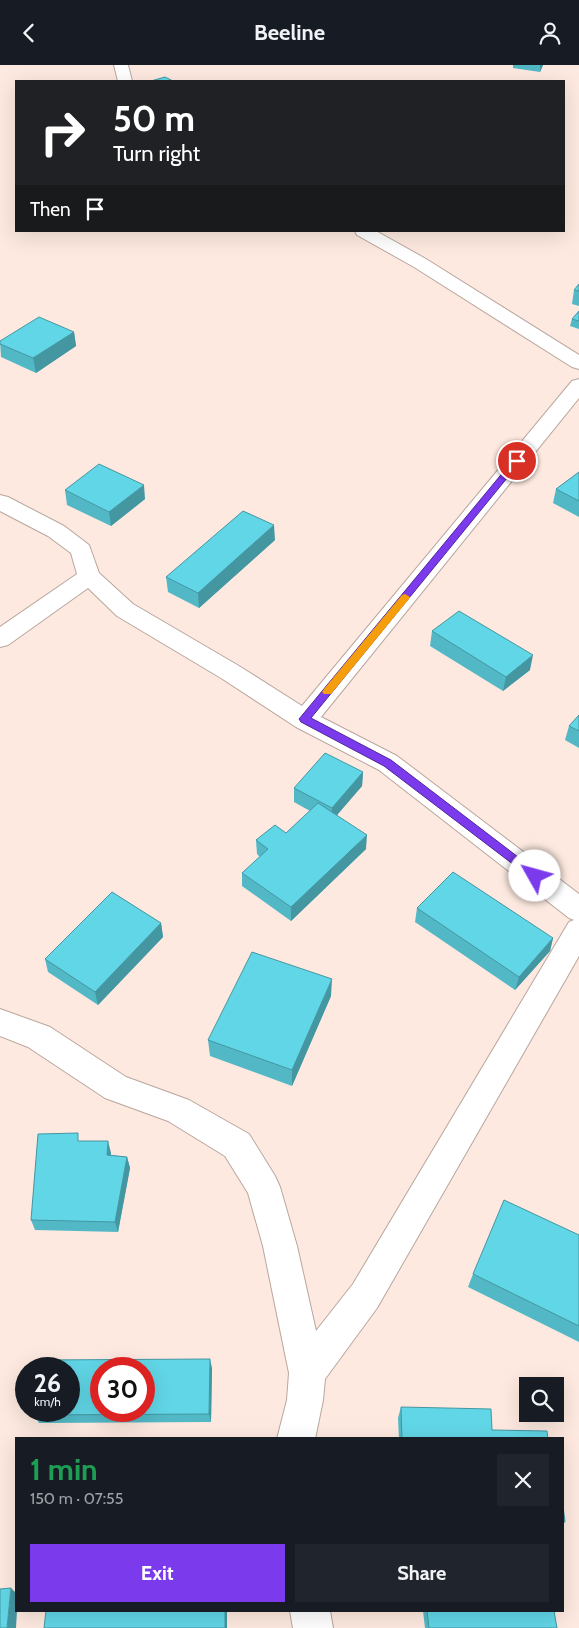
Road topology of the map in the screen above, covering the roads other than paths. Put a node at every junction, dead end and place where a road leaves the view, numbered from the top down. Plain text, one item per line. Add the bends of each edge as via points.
1 (121, 65) edge
2 (125, 80) edge
3 (365, 232) edge
4 (579, 363) edge
5 (579, 385) edge
6 (0, 502) edge
7 (89, 576) junction
8 (0, 639) edge
9 (304, 719) junction
10 (579, 910) edge
11 (579, 930) edge
12 (0, 1022) edge
13 (307, 1373) junction
14 (296, 1437) edge
15 (310, 1612) edge
16 (313, 1628) edge

1 - 2 street
3 - 4 street
5 - 9 street
6 - 7 street via 56,531 81,551
7 - 8 street
7 - 9 street via 125,610
9 - 10 street via 388,763
11 - 13 street via 365,1296
12 - 13 street via 39,1037 116,1088 178,1110 237,1145 263,1187 280,1246
13 - 14 street
15 - 16 street

